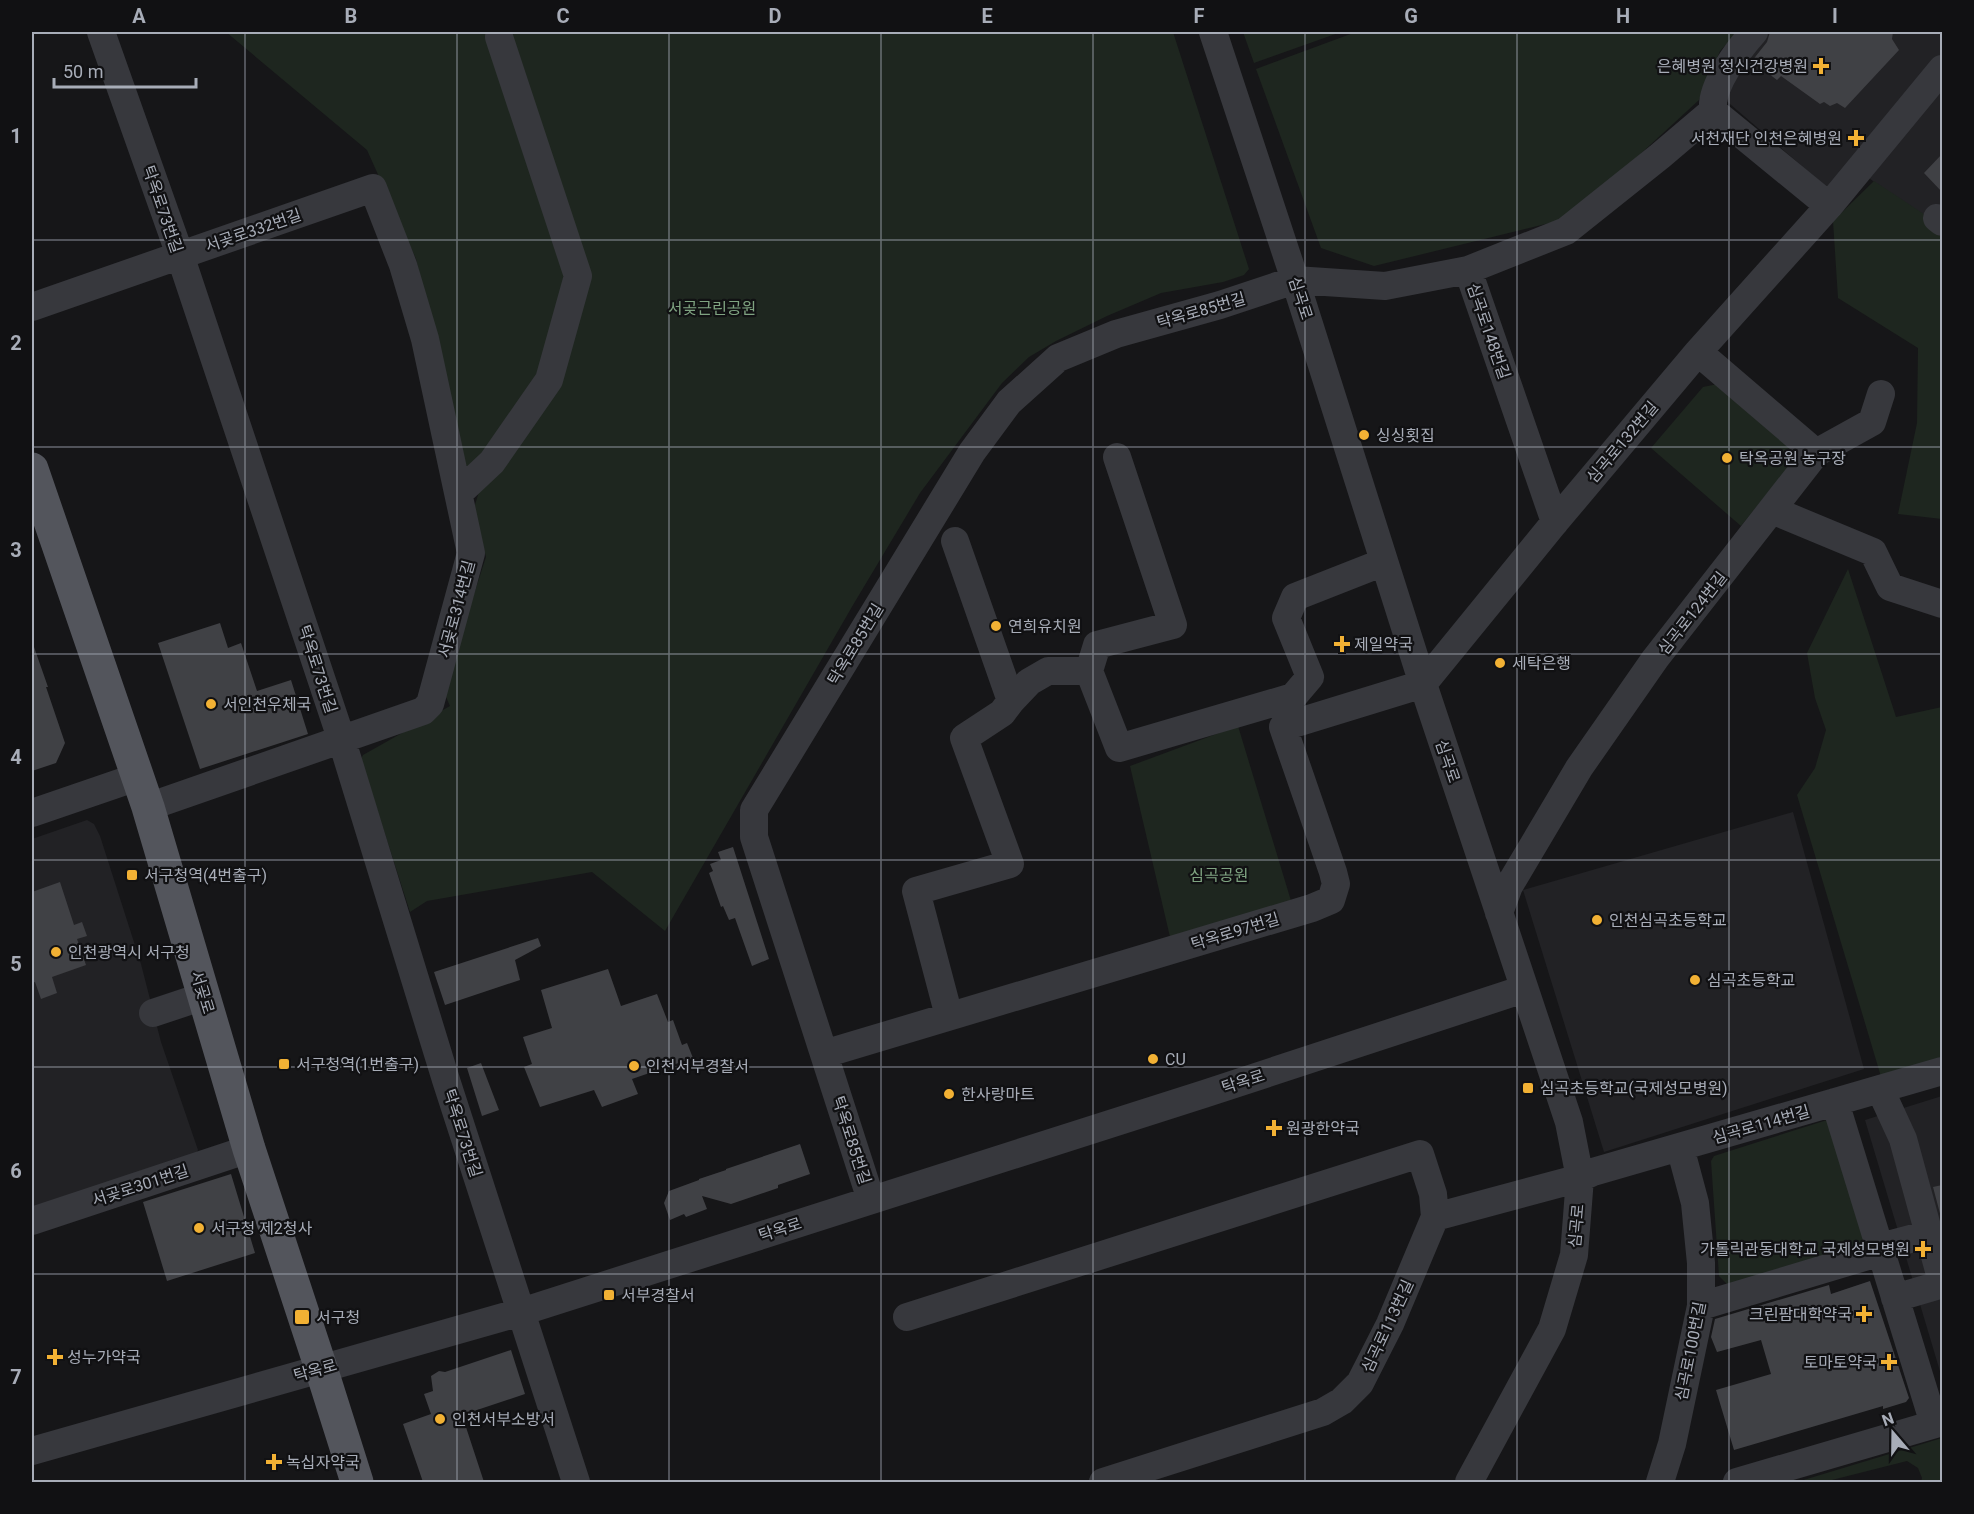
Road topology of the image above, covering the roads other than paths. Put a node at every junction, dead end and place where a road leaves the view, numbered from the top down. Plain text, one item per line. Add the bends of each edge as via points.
1 (101, 32) edge
2 (1213, 32) edge
3 (1754, 32) edge
4 (500, 37) dead end
5 (1942, 69) edge
6 (1713, 111) junction
7 (373, 188) joint
8 (1829, 206) junction
9 (180, 255) junction
10 (1468, 270) junction
11 (1295, 280) junction
12 (32, 307) edge
13 (1698, 352) junction
14 (1881, 394) dead end
15 (1816, 453) junction
16 (1117, 457) dead end
17 (32, 469) edge
18 (459, 493) junction
19 (1772, 510) junction
20 (1555, 522) junction
21 (955, 541) dead end
22 (1384, 562) junction
23 (1942, 604) edge
24 (1089, 671) junction
25 (1423, 684) junction
26 (1011, 701) junction
27 (342, 741) junction
28 (137, 777) junction
29 (148, 807) junction
30 (32, 813) edge
31 (1499, 913) junction
32 (1524, 989) junction
33 (204, 996) junction
34 (153, 1013) dead end
35 (949, 1016) junction
36 (824, 1054) junction
37 (1942, 1071) edge
38 (1893, 1086) junction
39 (1835, 1102) junction
40 (1680, 1147) junction
41 (249, 1149) junction
42 (1580, 1178) junction
43 (871, 1200) junction
44 (1435, 1217) junction
45 (32, 1221) edge
46 (1929, 1234) junction
47 (1880, 1250) junction
48 (1895, 1298) junction
49 (1701, 1306) junction
50 (521, 1312) junction
51 (907, 1317) dead end
52 (321, 1368) junction
53 (1938, 1423) edge
54 (32, 1451) edge
55 (1169, 1473) edge
56 (357, 1482) edge
57 (576, 1482) edge
58 (1103, 1482) edge
59 (1469, 1482) edge
60 (1660, 1482) edge
61 (1737, 1482) edge

1 - 9 street, 탁옥로73번길
2 - 11 street, 심곡로
3 - 6 street via 1733,56 1712,101
4 - 18 street via 578,276 549,380 492,462
5 - 8 street, 심곡로132번길
6 - 8 street
6 - 10 street via 1566,231
7 - 9 street, 서곶로332번길
7 - 18 street, 서곶로314번길 via 403,265 425,339
8 - 13 street, 심곡로132번길
9 - 12 street, 서곶로332번길
9 - 27 street, 탁옥로73번길
10 - 11 street, 심곡로148번길 via 1385,286
10 - 20 street, 심곡로148번길
11 - 22 street, 심곡로
11 - 36 street, 탁옥로85번길 via 1116,334 1058,358 1009,402 959,473 754,810 754,837
13 - 15 street
13 - 20 street, 심곡로132번길
14 - 15 street via 1872,422
15 - 19 street, 심곡로124번길
16 - 24 street via 1173,625 1097,645
17 - 28 main road, 서곶로
18 - 27 street, 서곶로314번길 via 471,553 430,704 423,711
19 - 23 street via 1873,552 1890,587
19 - 31 street, 심곡로124번길 via 1655,659 1579,768 1509,886
20 - 25 street, 심곡로132번길
21 - 26 street
22 - 24 street via 1295,597 1286,618 1310,677 1293,697 1119,747
22 - 25 street, 심곡로
24 - 26 street via 1048,671 1029,682
25 - 31 street, 심곡로
25 - 35 street, 탁옥로97번길 via 1283,728 1333,872 1336,884 1331,900
26 - 35 street via 1002,712 964,738 1010,864 916,891
27 - 29 street, 서곶로314번길
27 - 50 street, 탁옥로73번길
28 - 29 main road, 서곶로
28 - 30 street
29 - 33 main road, 서곶로
31 - 32 street, 심곡로
32 - 42 street, 심곡로 via 1569,1122
32 - 43 street, 탁옥로
33 - 34 street
33 - 41 main road, 서곶로
35 - 36 street, 탁옥로97번길
36 - 43 street, 탁옥로85번길
37 - 38 street, 심곡로114번길
38 - 39 street, 심곡로114번길
38 - 46 street
39 - 40 street, 심곡로114번길
39 - 47 street
40 - 42 street, 심곡로114번길
40 - 49 street, 심곡로100번길 via 1695,1203
41 - 45 street, 서곶로301번길
41 - 52 main road, 서곶로
42 - 44 street
42 - 59 street, 심곡로 via 1574,1255 1552,1329
43 - 50 street, 탁옥로
44 - 51 street via 1420,1154
44 - 55 street, 심곡로113번길 via 1390,1324 1360,1383 1342,1401
46 - 47 street
46 - 48 street via 1941,1278 1936,1286
47 - 48 street
47 - 49 street
48 - 53 street
49 - 60 street, 심곡로100번길 via 1672,1444
50 - 52 street, 탁옥로
50 - 57 street, 탁옥로73번길
52 - 54 street, 탁옥로
52 - 56 main road, 서곶로
53 - 61 street
55 - 58 street, 심곡로113번길

